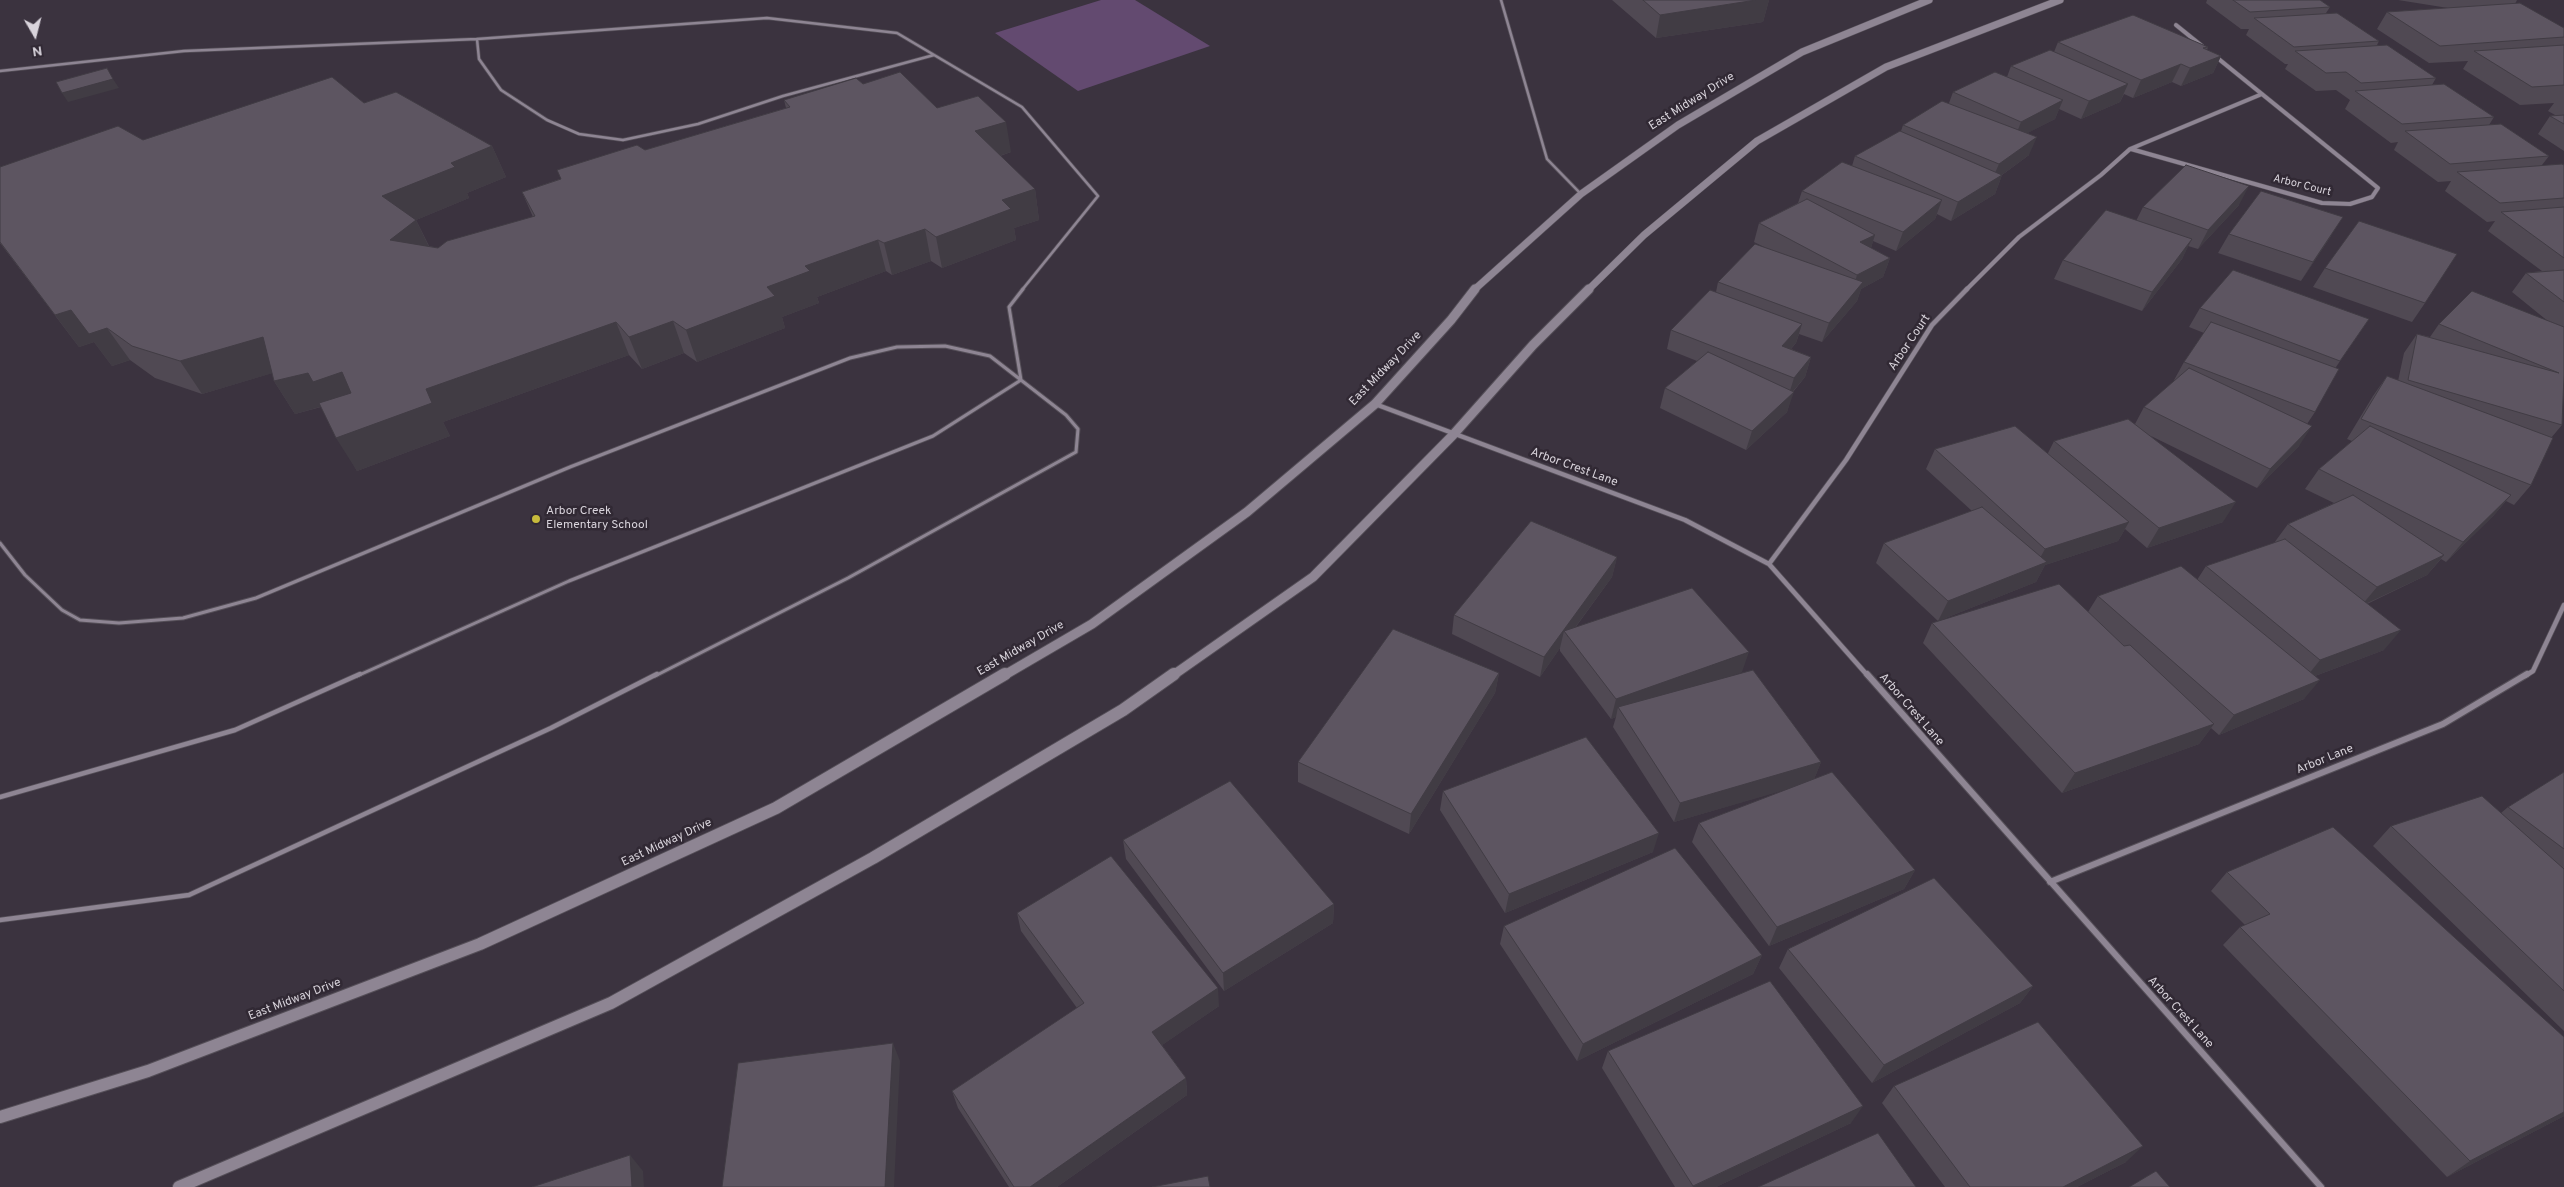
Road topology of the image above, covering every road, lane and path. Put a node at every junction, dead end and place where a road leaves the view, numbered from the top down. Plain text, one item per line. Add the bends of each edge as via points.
1 (1501, 0) edge
2 (1929, 0) edge
3 (2060, 0) edge
4 (2176, 25) dead end
5 (477, 39) junction
6 (2205, 48) edge
7 (2212, 53) edge
8 (935, 55) junction
9 (0, 71) edge
10 (2262, 94) junction
11 (2130, 149) junction
12 (1581, 194) junction
13 (1021, 380) junction
14 (1374, 404) junction
15 (1453, 435) junction
16 (0, 543) edge
17 (1769, 564) junction
18 (2564, 605) edge
19 (0, 797) edge
20 (2050, 882) junction
21 (0, 920) edge
22 (0, 1117) edge
23 (179, 1187) edge
24 (2321, 1187) edge

1 - 12 lane via 1547,159
2 - 12 main road, East Midway Drive via 1802,52 1678,124
3 - 15 main road via 1886,67 1757,141 1644,235 1533,344
4 - 6 street
5 - 8 lane via 767,18 897,33
5 - 8 lane via 479,59 501,90 547,120 578,134 623,140 698,124 784,96
5 - 9 lane via 184,51
7 - 10 street, Arbor Court
8 - 13 lane via 1022,107 1098,196 1009,307
10 - 11 street, Arbor Court
10 - 11 street, Arbor Court via 2378,188 2372,198 2350,204 2322,203
11 - 17 street, Arbor Court via 2019,237 1932,325 1846,460
12 - 14 main road, East Midway Drive via 1477,287
13 - 16 lane via 990,356 945,346 897,347 850,358 570,467 256,598 183,618 118,624 80,620 62,610 24,575
13 - 19 lane via 933,436 569,581 235,730
13 - 21 lane via 1066,415 1078,430 1076,452 848,578 551,728 189,895
14 - 15 street, Arbor Crest Lane
14 - 22 main road, East Midway Drive via 1247,512 1092,624 776,808 480,944 148,1071
15 - 17 street, Arbor Crest Lane via 1685,520
15 - 23 main road via 1313,577 1123,710 873,858 611,1003
17 - 20 street, Arbor Crest Lane
18 - 20 street, Arbor Lane via 2533,671 2444,724
20 - 24 street, Arbor Crest Lane

